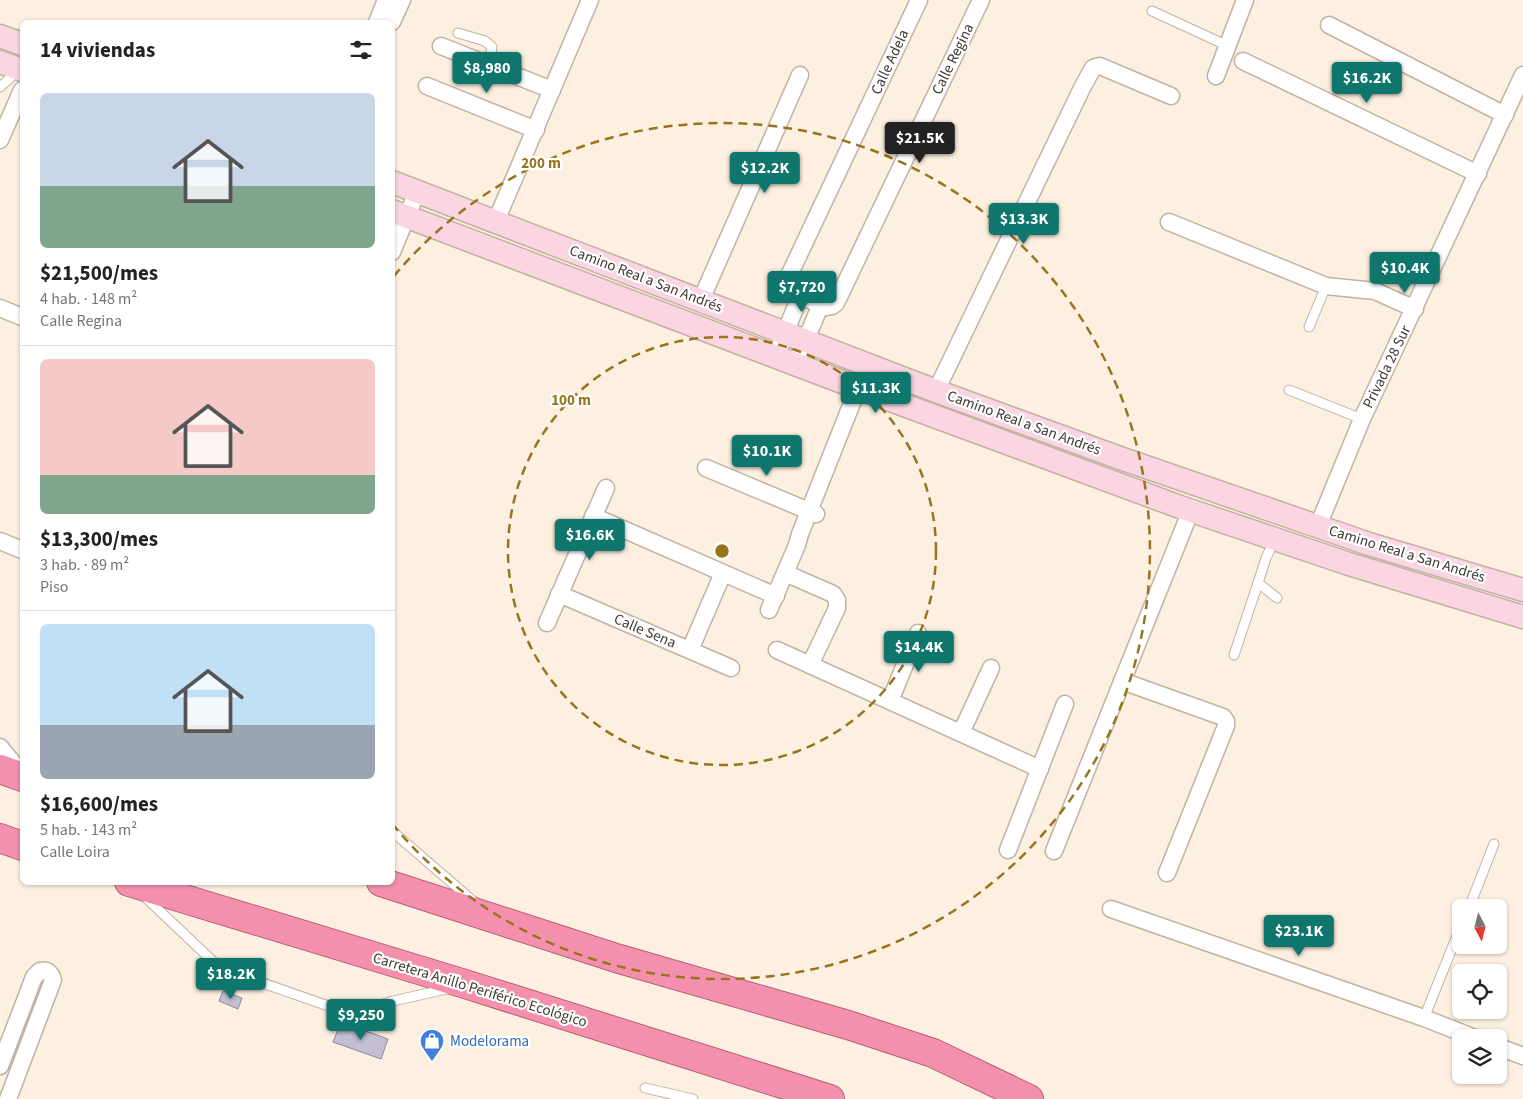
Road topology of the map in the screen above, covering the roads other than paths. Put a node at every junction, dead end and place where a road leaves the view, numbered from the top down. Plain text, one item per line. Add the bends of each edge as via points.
1 (386, 0) edge
2 (402, 0) edge
3 (590, 0) edge
4 (919, 0) edge
5 (981, 0) edge
6 (1245, 0) edge
7 (1152, 11) dead end
8 (378, 20) edge
9 (393, 20) edge
10 (1329, 25) dead end
11 (458, 33) dead end
12 (0, 36) edge
13 (20, 43) edge
14 (441, 46) dead end
15 (1228, 46) junction
16 (1244, 61) dead end
17 (488, 65) junction
18 (16, 73) edge
19 (800, 74) dead end
20 (1523, 75) edge
21 (1216, 76) dead end
22 (427, 86) dead end
23 (0, 87) edge
24 (552, 90) junction
25 (1171, 96) dead end
26 (1505, 115) junction
27 (536, 130) junction
28 (0, 140) edge
29 (1478, 174) junction
30 (395, 183) edge
31 (417, 192) junction
32 (399, 214) edge
33 (496, 221) junction
34 (1169, 222) dead end
35 (395, 236) edge
36 (1326, 286) junction
37 (793, 291) junction
38 (701, 300) junction
39 (827, 305) junction
40 (0, 308) edge
41 (1415, 308) junction
42 (20, 316) edge
43 (1309, 327) dead end
44 (795, 336) junction
45 (786, 360) junction
46 (862, 389) junction
47 (1290, 390) dead end
48 (936, 391) junction
49 (1362, 419) junction
50 (706, 468) dead end
51 (606, 488) dead end
52 (1191, 510) junction
53 (812, 513) junction
54 (593, 516) junction
55 (1318, 526) junction
56 (1275, 539) junction
57 (0, 541) edge
58 (1369, 544) junction
59 (20, 549) edge
60 (1361, 568) junction
61 (723, 573) junction
62 (785, 573) junction
63 (1258, 583) junction
64 (1523, 590) edge
65 (559, 594) junction
66 (1277, 598) dead end
67 (1523, 617) edge
68 (546, 622) dead end
69 (918, 632) dead end
70 (690, 650) junction
71 (777, 650) dead end
72 (1234, 655) dead end
73 (810, 665) junction
74 (731, 668) dead end
75 (991, 668) dead end
76 (1122, 681) junction
77 (890, 701) junction
78 (1065, 704) dead end
79 (961, 733) junction
80 (0, 746) edge
81 (0, 769) edge
82 (1040, 769) junction
83 (20, 773) edge
84 (20, 775) edge
85 (395, 834) edge
86 (0, 838) edge
87 (1494, 844) dead end
88 (20, 845) edge
89 (1008, 850) dead end
90 (1054, 850) dead end
91 (1167, 873) dead end
92 (132, 885) edge
93 (137, 885) edge
94 (390, 885) edge
95 (1473, 899) edge
96 (1111, 909) dead end
97 (494, 918) junction
98 (1452, 948) edge
99 (465, 984) junction
100 (1424, 1018) junction
101 (1452, 1029) edge
102 (1507, 1050) edge
103 (1523, 1056) edge
104 (1, 1062) edge
105 (20, 1065) junction
106 (645, 1088) dead end
107 (8, 1099) edge
108 (693, 1099) edge
109 (830, 1099) edge
110 (1029, 1099) edge

1 - 8 street
2 - 9 street
3 - 24 street
4 - 37 street, Calle Adela via 786,282
5 - 39 street, Calle Regina via 836,303
6 - 15 street
7 - 15 lane
10 - 26 street
11 - 17 lane via 485,41 492,47
12 - 13 main road
14 - 17 street
15 - 21 street
16 - 29 street
17 - 24 street
18 - 23 lane
18 - 28 street
19 - 38 street
20 - 26 street, Privada 28 Sur
22 - 27 street
24 - 27 street
25 - 48 street via 1100,66 1093,68
26 - 29 street, Privada 28 Sur
27 - 33 street
29 - 41 street, Privada 28 Sur
30 - 31 main road, Camino Real a San Andrés
31 - 32 street
31 - 33 main road, Camino Real a San Andrés
32 - 35 street
32 - 45 main road, Camino Real a San Andrés
33 - 38 main road, Camino Real a San Andrés
34 - 36 street
36 - 41 street via 1375,291
36 - 43 lane
37 - 39 street
37 - 44 street, Calle Adela
38 - 44 main road, Camino Real a San Andrés
39 - 44 street, Calle Regina
40 - 42 street
41 - 49 street, Privada 28 Sur
44 - 45 street
44 - 48 main road, Camino Real a San Andrés
45 - 46 main road, Camino Real a San Andrés
46 - 52 main road, Camino Real a San Andrés
46 - 53 street
47 - 49 lane
48 - 55 main road, Camino Real a San Andrés
49 - 55 street, Privada 28 Sur
50 - 53 street
51 - 54 street
52 - 56 main road, Camino Real a San Andrés
52 - 76 street
53 - 62 street via 807,535 797,545
54 - 61 street
54 - 65 street
55 - 58 main road, Camino Real a San Andrés
56 - 60 main road, Camino Real a San Andrés
56 - 63 lane
57 - 59 street
58 - 60 main road
58 - 64 main road, Camino Real a San Andrés
60 - 67 main road, Camino Real a San Andrés
61 - 62 street via 772,603
61 - 70 street
62 - 73 street via 833,594 837,600 837,608
63 - 66 lane
63 - 72 lane
65 - 68 street
65 - 70 street, Calle Sena
69 - 77 street
70 - 74 street, Calle Sena
71 - 73 street
73 - 77 street
75 - 79 street
76 - 90 street
76 - 91 street via 1223,717 1226,721
77 - 79 street
78 - 82 street
79 - 82 street
80 - 83 street
81 - 84 highway
82 - 89 street
85 - 97 lane
86 - 88 highway
87 - 95 lane
92 - 99 lane via 220,968 351,1014
93 - 99 highway, Carretera Anillo Periférico Ecológico
94 - 97 highway
96 - 100 street
97 - 110 highway via 933,1053
98 - 100 lane
99 - 109 highway, Carretera Anillo Periférico Ecológico
100 - 101 street
102 - 103 street
104 - 105 street
104 - 105 street via 34,977 40,971 46,971 53,980
105 - 107 street
106 - 108 lane

